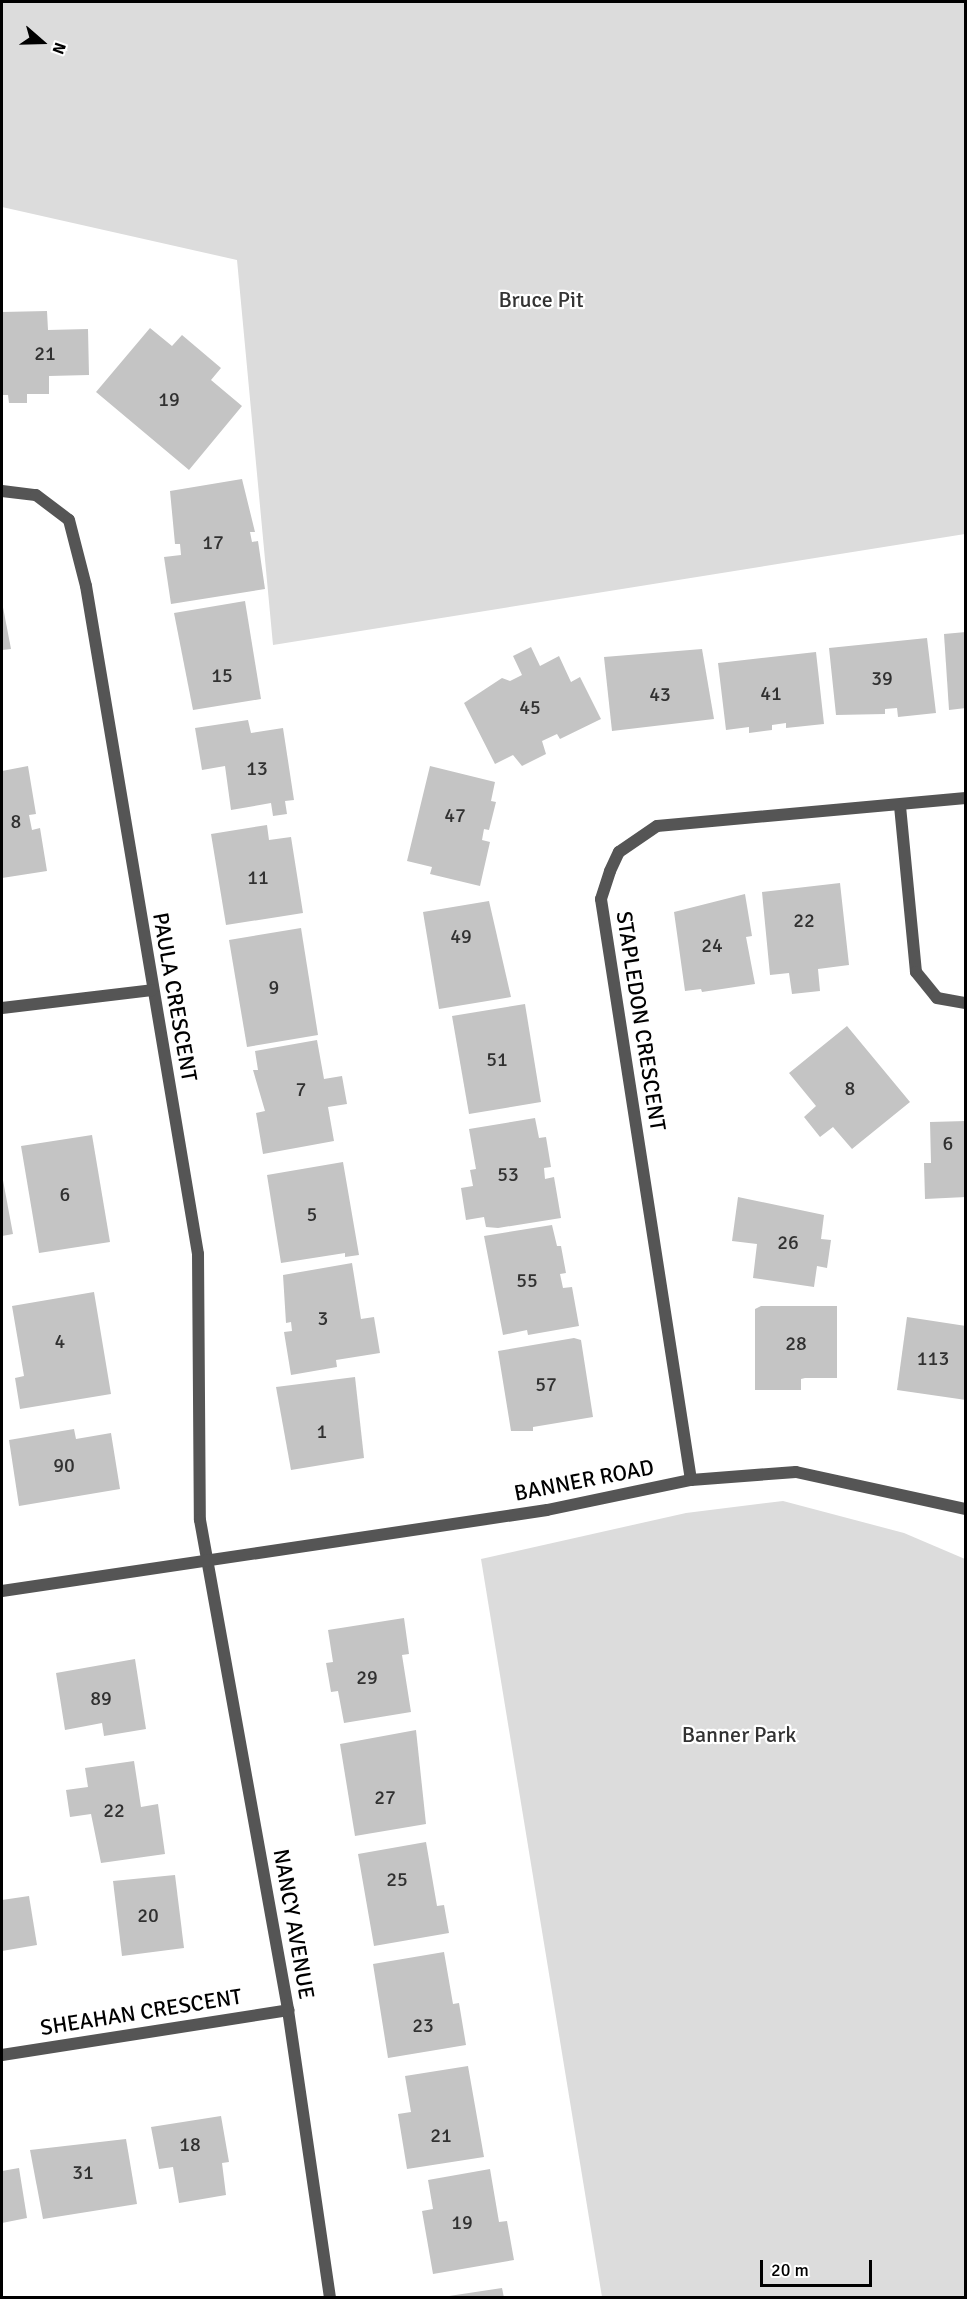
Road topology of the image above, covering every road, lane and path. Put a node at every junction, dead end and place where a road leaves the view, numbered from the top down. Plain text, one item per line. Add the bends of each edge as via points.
1 (2, 491) edge
2 (966, 798) edge
3 (900, 806) junction
4 (152, 990) junction
5 (966, 1003) edge
6 (2, 1008) edge
7 (691, 1480) junction
8 (966, 1509) edge
9 (210, 1560) junction
10 (2, 1591) edge
11 (288, 2010) junction
12 (2, 2055) edge
13 (330, 2298) edge

1 - 4 street, PAULA CRESCENT via 36,495 69,520 86,586
2 - 3 street, STAPLEDON CRESCENT
3 - 5 street via 916,972 937,998
3 - 7 street, STAPLEDON CRESCENT via 699,819 657,826 619,852 601,899
4 - 6 street
4 - 9 street, PAULA CRESCENT via 198,1254 200,1520
7 - 8 street, BANNER ROAD via 796,1472
7 - 9 street, BANNER ROAD via 547,1510
9 - 10 street, BANNER ROAD
9 - 11 street, NANCY AVENUE
11 - 12 street, SHEAHAN CRESCENT
11 - 13 street, NANCY AVENUE

